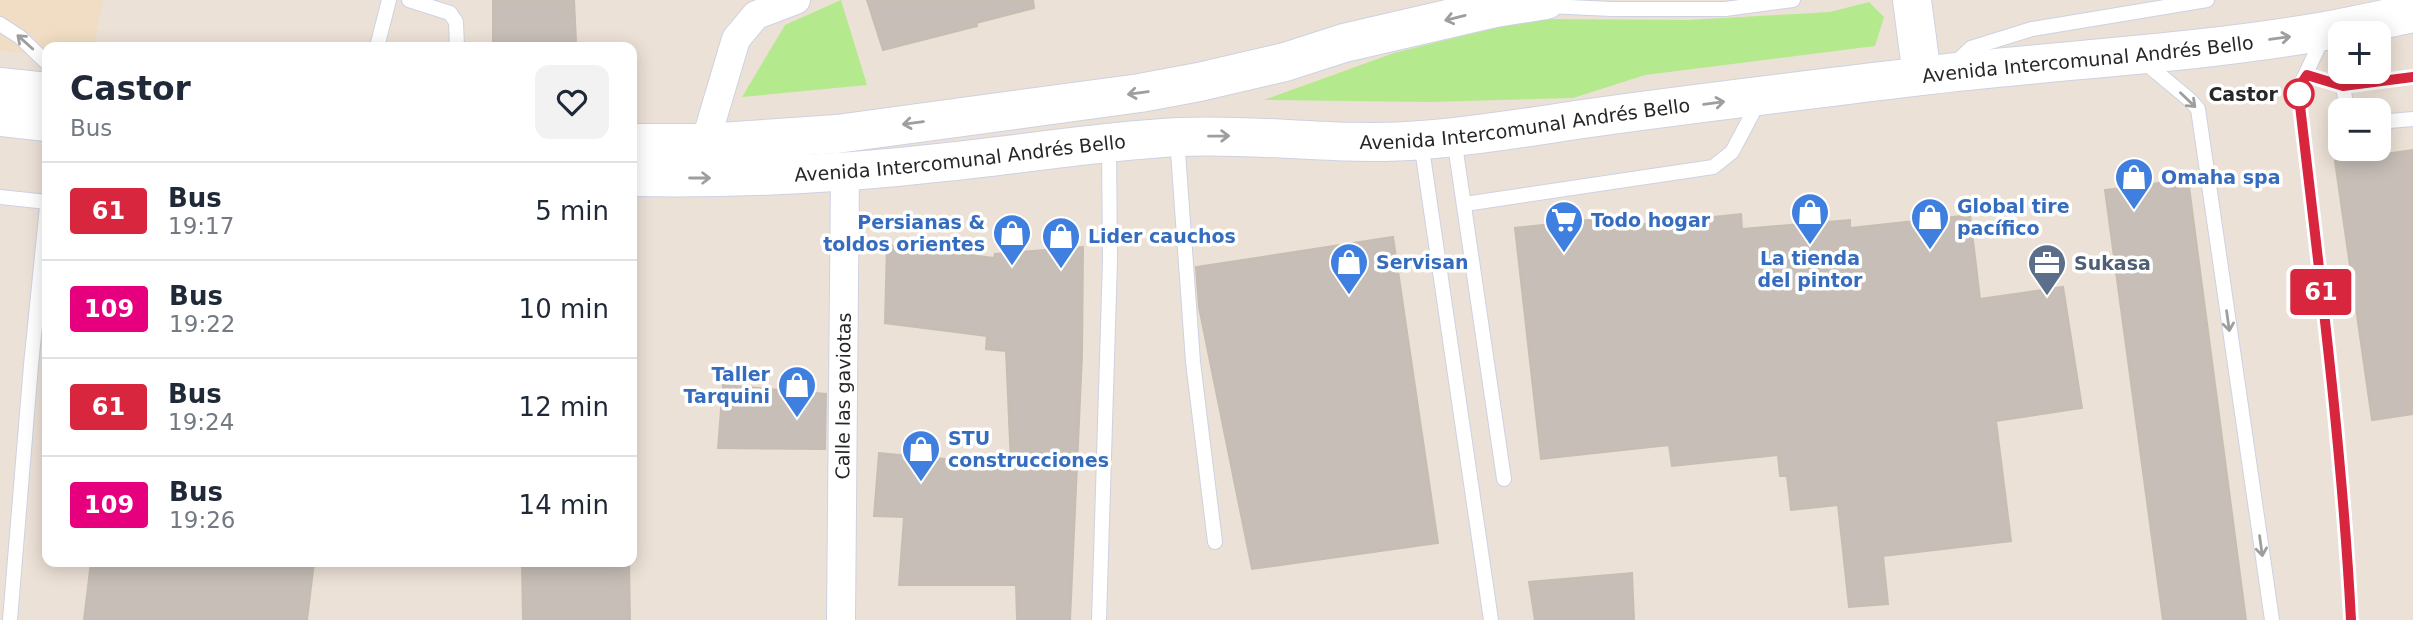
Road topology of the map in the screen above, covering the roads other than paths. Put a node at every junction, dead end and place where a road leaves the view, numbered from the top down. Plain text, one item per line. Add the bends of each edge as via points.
1 (389, 0) edge
2 (409, 0) edge
3 (796, 0) edge
4 (1793, 0) edge
5 (1913, 0) edge
6 (2207, 0) edge
7 (1532, 2) edge
8 (2413, 13) edge
9 (0, 24) edge
10 (2326, 31) junction
11 (378, 42) edge
12 (457, 42) edge
13 (2137, 55) junction
14 (42, 58) edge
15 (1932, 75) junction
16 (2307, 75) junction
17 (2413, 77) edge
18 (2343, 86) junction
19 (0, 87) edge
20 (42, 91) edge
21 (1762, 97) junction
22 (2345, 98) edge
23 (0, 117) edge
24 (2413, 119) edge
25 (42, 121) edge
26 (2391, 121) edge
27 (1177, 137) junction
28 (1437, 138) junction
29 (637, 143) edge
30 (705, 143) junction
31 (1109, 143) junction
32 (845, 172) junction
33 (637, 177) edge
34 (0, 197) edge
35 (42, 201) edge
36 (1465, 204) junction
37 (42, 254) edge
38 (1504, 479) dead end
39 (1215, 542) dead end
40 (10, 620) edge
41 (841, 620) edge
42 (1099, 620) edge
43 (1491, 620) edge
44 (2272, 620) edge
45 (2351, 620) edge

1 - 11 lane
2 - 12 lane via 450,13 456,22
3 - 30 street via 756,15 736,39
4 - 7 lane via 1725,9 1612,9
5 - 15 main road
6 - 15 lane via 2032,29 1971,48
7 -> 30 main road, Avenida Intercomunal Andrés Bello via 1152,91 837,134
8 - 10 main road, Avenida Intercomunal Andrés Bello
14 -> 9 lane
13 -> 10 main road, Avenida Intercomunal Andrés Bello
10 - 16 lane
13 - 15 main road, Avenida Intercomunal Andrés Bello
13 -> 44 lane via 2198,109
15 - 21 main road, Avenida Intercomunal Andrés Bello
16 - 18 lane
16 - 45 lane via 2299,97
17 - 18 lane
18 - 22 lane
19 - 20 main road
28 -> 21 main road, Avenida Intercomunal Andrés Bello
21 - 36 lane via 1732,152 1713,167
23 - 25 main road
24 - 26 lane
27 -> 28 main road, Avenida Intercomunal Andrés Bello via 1355,142
27 - 31 main road, Avenida Intercomunal Andrés Bello
27 - 39 lane via 1193,362
28 - 36 lane
28 - 43 lane
29 - 30 main road, Avenida Intercomunal Andrés Bello
31 - 32 main road, Avenida Intercomunal Andrés Bello
31 - 42 lane
33 -> 32 main road, Avenida Intercomunal Andrés Bello
32 - 41 street, Calle las gaviotas
34 - 35 lane
36 - 38 lane
37 - 40 lane

